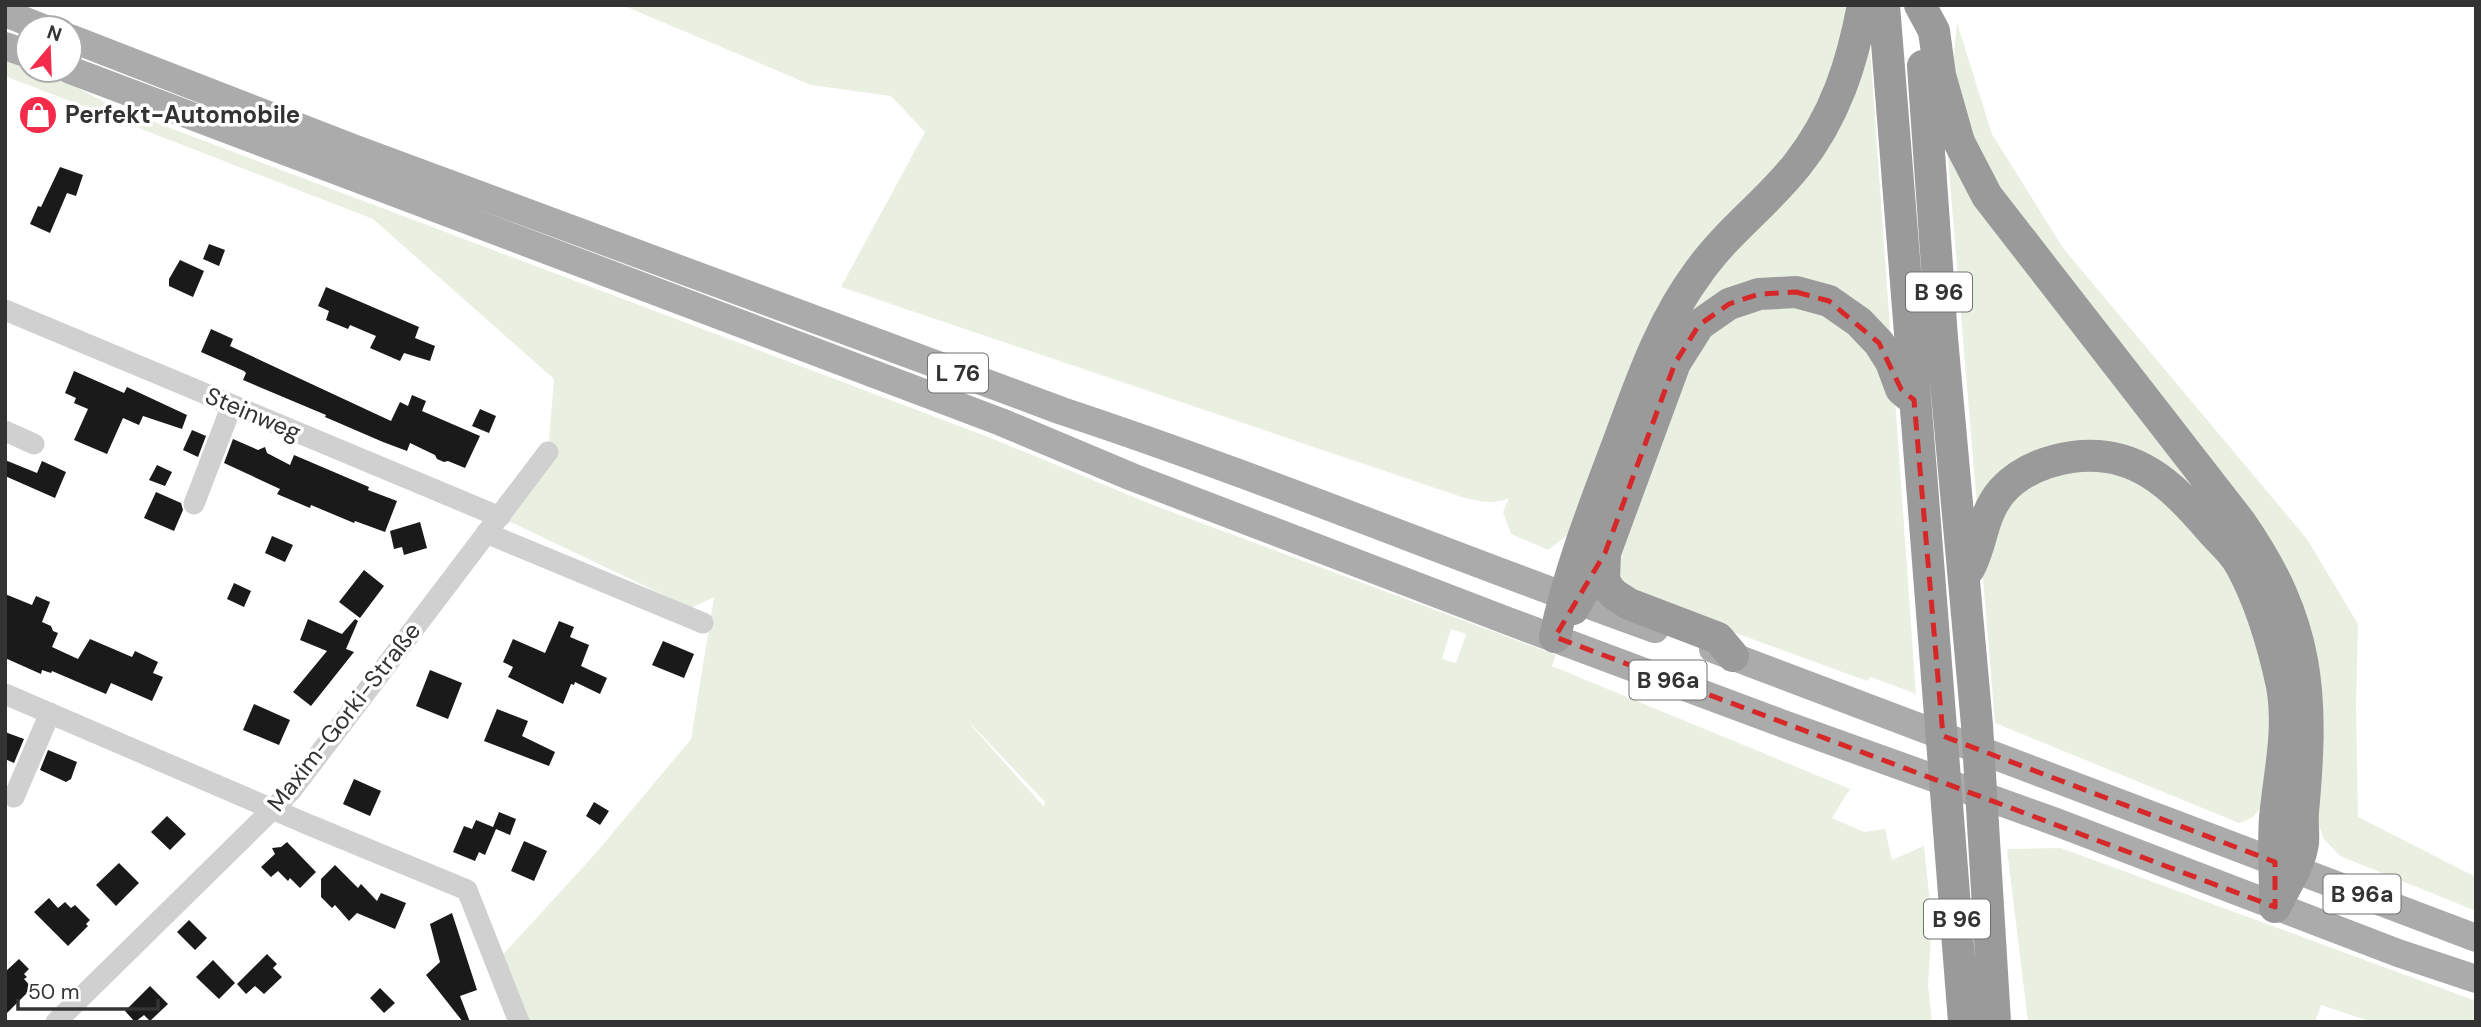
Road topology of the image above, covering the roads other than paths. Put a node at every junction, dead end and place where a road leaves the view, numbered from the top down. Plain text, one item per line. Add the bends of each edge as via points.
1 (1863, 5) edge
2 (1884, 5) edge
3 (1919, 5) edge
4 (84, 43) edge
5 (84, 76) edge
6 (5, 310) edge
7 (1914, 400) junction
8 (232, 405) junction
9 (5, 431) edge
10 (34, 444) dead end
11 (548, 452) dead end
12 (194, 504) dead end
13 (493, 525) junction
14 (1605, 553) junction
15 (1963, 579) junction
16 (1570, 600) junction
17 (703, 623) dead end
18 (1555, 637) junction
19 (1733, 656) junction
20 (5, 694) edge
21 (50, 713) junction
22 (14, 797) dead end
23 (273, 808) junction
24 (2285, 865) junction
25 (2275, 907) junction
26 (2476, 938) edge
27 (2476, 979) edge
28 (57, 1022) edge
29 (519, 1022) edge
30 (1964, 1022) edge
31 (1995, 1022) edge

1 - 16 highway via 1855,51 1814,140 1797,165 1700,269 1664,325 1581,542
2 - 7 highway, B 96
3 - 15 highway, B 96
3 - 24 highway via 1934,31 1940,75 1959,142 1987,196 2241,523 2289,610 2309,704 2303,843
4 - 16 main road, L 76 via 353,148 1165,445
5 - 18 main road, L 76
6 - 8 street, Steinweg
7 - 14 highway via 1901,389 1879,343 1829,301 1796,292 1759,294 1729,304 1699,325 1675,363
7 - 30 highway, B 96
8 - 12 street
8 - 13 street, Steinweg
9 - 10 street
11 - 13 street, Maxim-Gorki-Straße
13 - 17 street, Steinweg
13 - 23 street, Maxim-Gorki-Straße via 292,791
14 - 16 highway
14 - 19 highway via 1604,580 1615,595 1718,638
15 - 24 highway via 1975,558 1987,515 2003,491 2035,466 2088,455 2110,457 2138,465 2165,482 2240,563 2265,618 2285,712 2275,817
15 - 31 highway, B 96 via 1977,724
16 - 18 highway
16 - 19 main road
18 - 25 main road, B 96a
19 - 24 main road, B 96a
20 - 21 street
21 - 22 street
21 - 23 street
23 - 28 street, Maxim-Gorki-Straße
23 - 29 street via 467,890
24 - 25 highway
24 - 26 main road, B 96a
25 - 27 main road, B 96a

